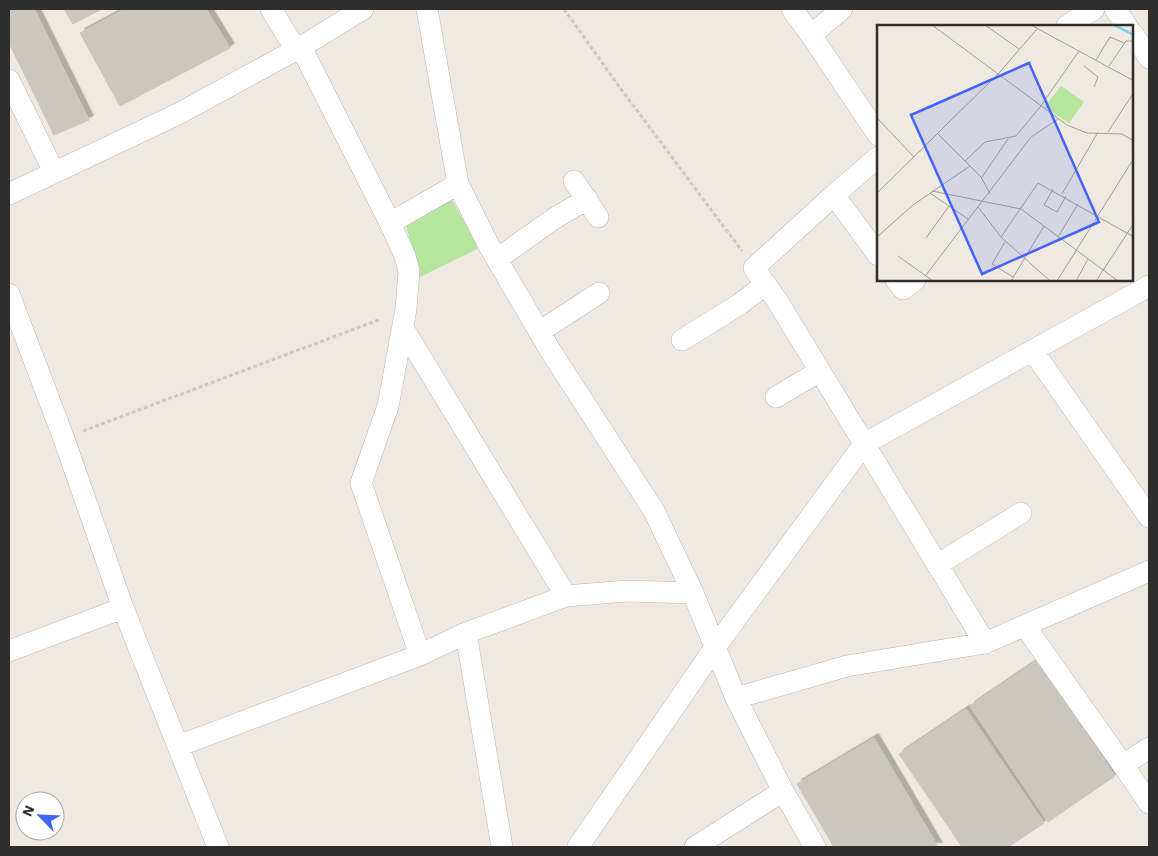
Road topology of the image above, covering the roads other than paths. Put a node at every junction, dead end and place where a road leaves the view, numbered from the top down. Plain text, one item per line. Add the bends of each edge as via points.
1 (271, 9) edge
2 (363, 9) edge
3 (426, 9) edge
4 (792, 9) edge
5 (842, 9) edge
6 (1094, 9) edge
7 (1115, 9) edge
8 (1069, 25) edge
9 (1126, 25) edge
10 (1133, 34) edge
11 (811, 35) junction
12 (298, 49) junction
13 (1149, 58) edge
14 (9, 80) edge
15 (877, 134) edge
16 (877, 159) edge
17 (54, 172) junction
18 (574, 181) dead end
19 (458, 184) junction
20 (9, 194) edge
21 (834, 195) junction
22 (586, 199) junction
23 (598, 217) dead end
24 (390, 223) junction
25 (877, 254) edge
26 (497, 259) junction
27 (760, 276) junction
28 (897, 281) edge
29 (914, 281) edge
30 (1139, 286) edge
31 (600, 293) dead end
32 (9, 294) edge
33 (404, 319) junction
34 (539, 332) junction
35 (682, 340) dead end
36 (1033, 351) junction
37 (820, 371) junction
38 (776, 397) dead end
39 (864, 444) junction
40 (1022, 513) dead end
41 (1149, 517) edge
42 (937, 565) junction
43 (1149, 571) edge
44 (693, 593) junction
45 (566, 596) junction
46 (123, 608) junction
47 (1025, 626) junction
48 (466, 633) junction
49 (985, 643) junction
50 (716, 646) junction
51 (9, 651) edge
52 (420, 655) junction
53 (736, 698) junction
54 (178, 746) junction
55 (1149, 748) edge
56 (1123, 766) junction
57 (783, 791) junction
58 (1149, 803) edge
59 (218, 847) edge
60 (502, 847) edge
61 (578, 847) edge
62 (695, 847) edge
63 (815, 847) edge

1 - 12 street
2 - 12 street
3 - 19 street
4 - 11 street
5 - 11 street
6 - 8 street
7 - 9 street
10 - 13 street
11 - 15 street
12 - 17 street via 180,113
12 - 24 street
14 - 17 street
16 - 21 street
17 - 20 street
18 - 22 street
19 - 24 street
19 - 26 street
21 - 25 street
21 - 27 street
22 - 23 street
22 - 26 street
24 - 33 street via 406,256 409,271
26 - 34 street
27 - 35 street via 740,304
27 - 37 street
28 - 29 street via 903,289
30 - 36 street
31 - 34 street
32 - 46 street
33 - 45 street
33 - 52 street via 388,406 361,483
34 - 44 street via 654,511
36 - 39 street
36 - 41 street
37 - 38 street
37 - 39 street
39 - 42 street
39 - 50 street
40 - 42 street
42 - 49 street
43 - 47 street
44 - 45 street via 627,591
44 - 50 street
45 - 48 street
46 - 51 street
46 - 54 street
47 - 49 street
47 - 56 street
48 - 52 street
48 - 60 street
49 - 53 street via 847,666
50 - 53 street
50 - 61 street
52 - 54 street
53 - 57 street
54 - 59 street
55 - 56 street
56 - 58 street
57 - 62 street
57 - 63 street

